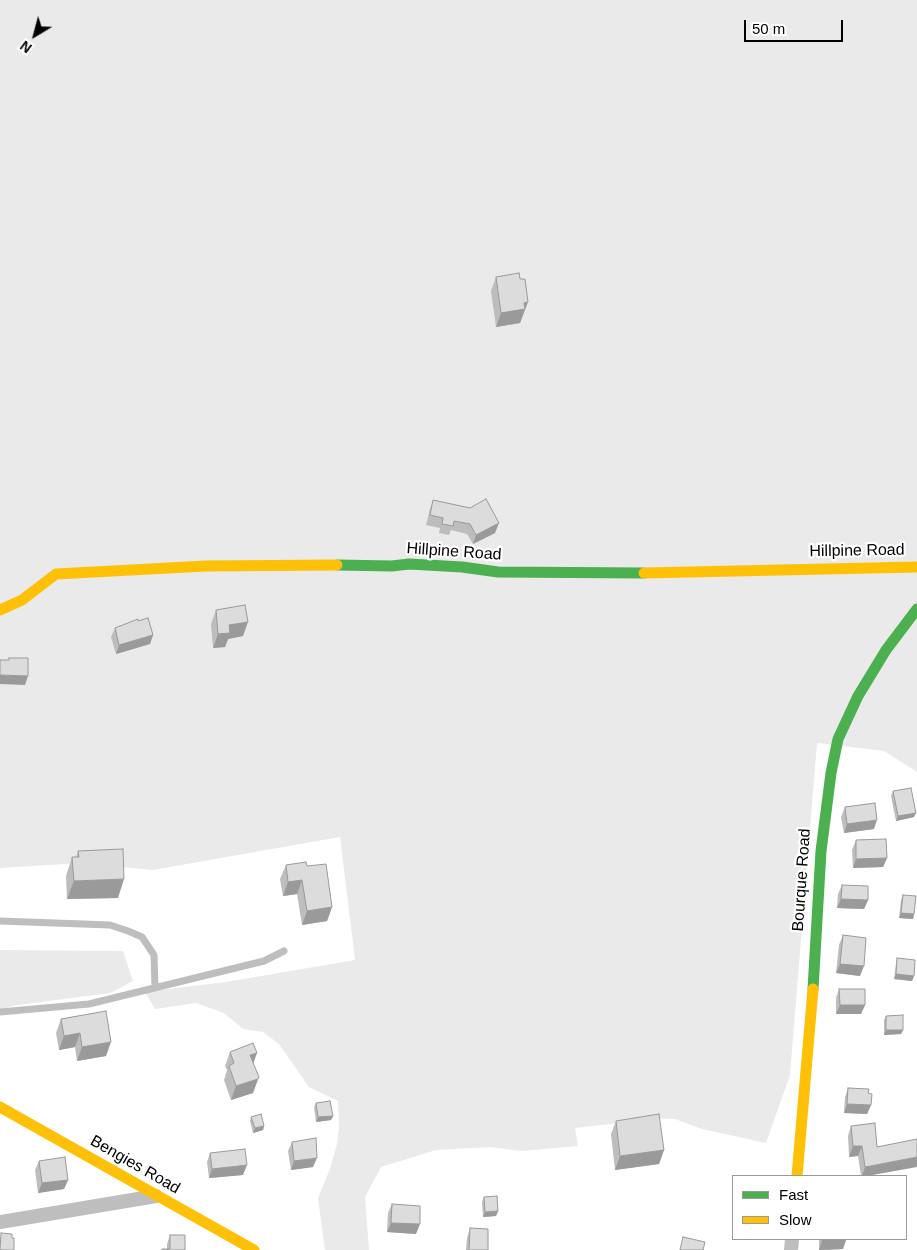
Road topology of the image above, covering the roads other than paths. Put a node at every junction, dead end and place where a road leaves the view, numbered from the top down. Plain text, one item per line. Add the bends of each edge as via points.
1 (917, 566) edge
2 (917, 609) edge
3 (0, 610) edge
4 (0, 921) edge
5 (284, 951) dead end
6 (155, 988) junction
7 (0, 1012) edge
8 (0, 1107) edge
9 (797, 1175) edge
10 (156, 1196) junction
11 (0, 1222) edge
12 (254, 1250) edge

1 - 3 street, Hillpine Road via 617,574 498,572 409,564 206,566 56,574 22,600
2 - 9 street, Bourque Road via 886,650 858,696 838,739 831,772 821,851
4 - 6 lane via 110,925 142,937 154,955
5 - 6 lane via 264,961
6 - 7 lane via 89,1004
8 - 10 street, Bengies Road
10 - 11 street
10 - 12 street, Bengies Road

